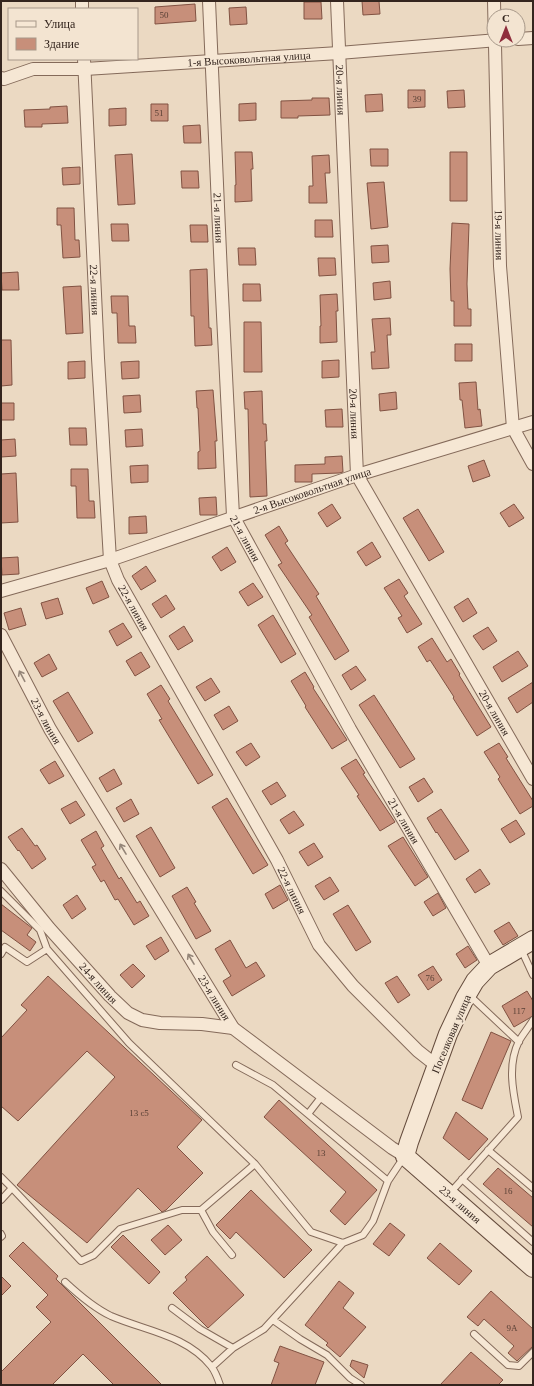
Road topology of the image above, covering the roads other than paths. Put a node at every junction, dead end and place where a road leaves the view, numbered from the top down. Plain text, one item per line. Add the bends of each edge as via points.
1 (209, 1) edge
2 (337, 1) edge
3 (486, 41) edge
4 (494, 48) edge
5 (339, 53) junction
6 (212, 60) junction
7 (85, 64) edge
8 (1, 78) edge
9 (533, 422) edge
10 (514, 428) junction
11 (533, 464) edge
12 (357, 475) junction
13 (233, 516) junction
14 (110, 560) junction
15 (1, 590) edge
16 (1, 635) edge
17 (533, 779) edge
18 (1, 869) edge
19 (1, 891) edge
20 (527, 944) edge
21 (46, 949) junction
22 (1, 954) edge
23 (489, 966) junction
24 (533, 975) edge
25 (468, 994) junction
26 (533, 1020) edge
27 (233, 1028) junction
28 (519, 1042) junction
29 (236, 1065) dead end
30 (437, 1066) junction
31 (322, 1096) junction
32 (308, 1114) junction
33 (488, 1150) junction
34 (405, 1156) junction
35 (256, 1164) junction
36 (1, 1177) edge
37 (462, 1179) junction
38 (388, 1180) junction
39 (12, 1188) junction
40 (533, 1188) edge
41 (448, 1194) junction
42 (1, 1200) edge
43 (202, 1210) junction
44 (533, 1242) edge
45 (343, 1243) junction
46 (232, 1255) dead end
47 (533, 1268) edge
48 (65, 1282) dead end
49 (172, 1308) dead end
50 (272, 1320) junction
51 (474, 1334) dead end
52 (233, 1348) junction
53 (533, 1352) edge
54 (212, 1367) junction
55 (220, 1385) edge
56 (361, 1385) edge

1 - 6 street, 21-я линия
2 - 5 street, 20-я линия
3 - 5 street, 1-я Высоковольтная улица
4 - 10 street, 19-я линия via 500,266
5 - 6 street, 1-я Высоковольтная улица
5 - 12 street, 20-я линия
6 - 7 street, 1-я Высоковольтная улица
6 - 13 street, 21-я линия
7 - 8 street, 1-я Высоковольтная улица via 34,69
7 - 14 street, 22-я линия
9 - 10 street, 2-я Высоковольтная улица
10 - 11 street, 19-я линия
10 - 12 street, 2-я Высоковольтная улица
12 - 13 street, 2-я Высоковольтная улица
12 - 17 street, 20-я линия
13 - 14 street, 2-я Высоковольтная улица
13 - 23 street, 21-я линия via 350,729
14 - 15 street, 2-я Высоковольтная улица
14 - 30 street, 22-я линия via 118,580 277,860 319,945 353,986 418,1051
27 -> 16 street, 23-я линия via 50,729
18 - 27 street, 24-я линия via 49,928 110,996 128,1012 142,1020 160,1023
19 - 21 lane via 40,930
20 - 23 street, Поселковая улица
20 - 24 lane
21 - 22 lane via 27,962 5,947
21 - 35 lane via 129,1043
23 - 25 street, Поселковая улица via 475,981
25 - 28 lane
25 - 30 street, Поселковая улица via 448,1034
26 - 28 lane
27 - 31 street, 23-я линия
28 - 33 lane via 512,1064 512,1087 518,1117
29 - 32 lane via 273,1085
30 - 34 street, Поселковая улица
31 - 32 lane
31 - 34 street, 23-я линия
32 - 38 lane
33 - 37 lane
33 - 40 lane
34 - 38 lane
34 - 41 street, 23-я линия
35 - 43 lane
35 - 45 lane via 311,1232
36 - 39 lane
37 - 41 lane
37 - 44 lane
38 - 45 lane via 373,1221 363,1235
39 - 42 lane
39 - 43 lane via 81,1261 94,1255 120,1229 182,1210
41 - 47 street, 23-я линия
43 - 46 lane via 213,1232
45 - 50 lane
48 - 54 lane via 81,1297 111,1315 176,1339 198,1352
49 - 52 lane via 200,1330
50 - 52 lane via 264,1329
50 - 56 lane via 327,1354 350,1378
51 - 53 lane via 508,1365 520,1366
52 - 54 lane
54 - 55 lane

